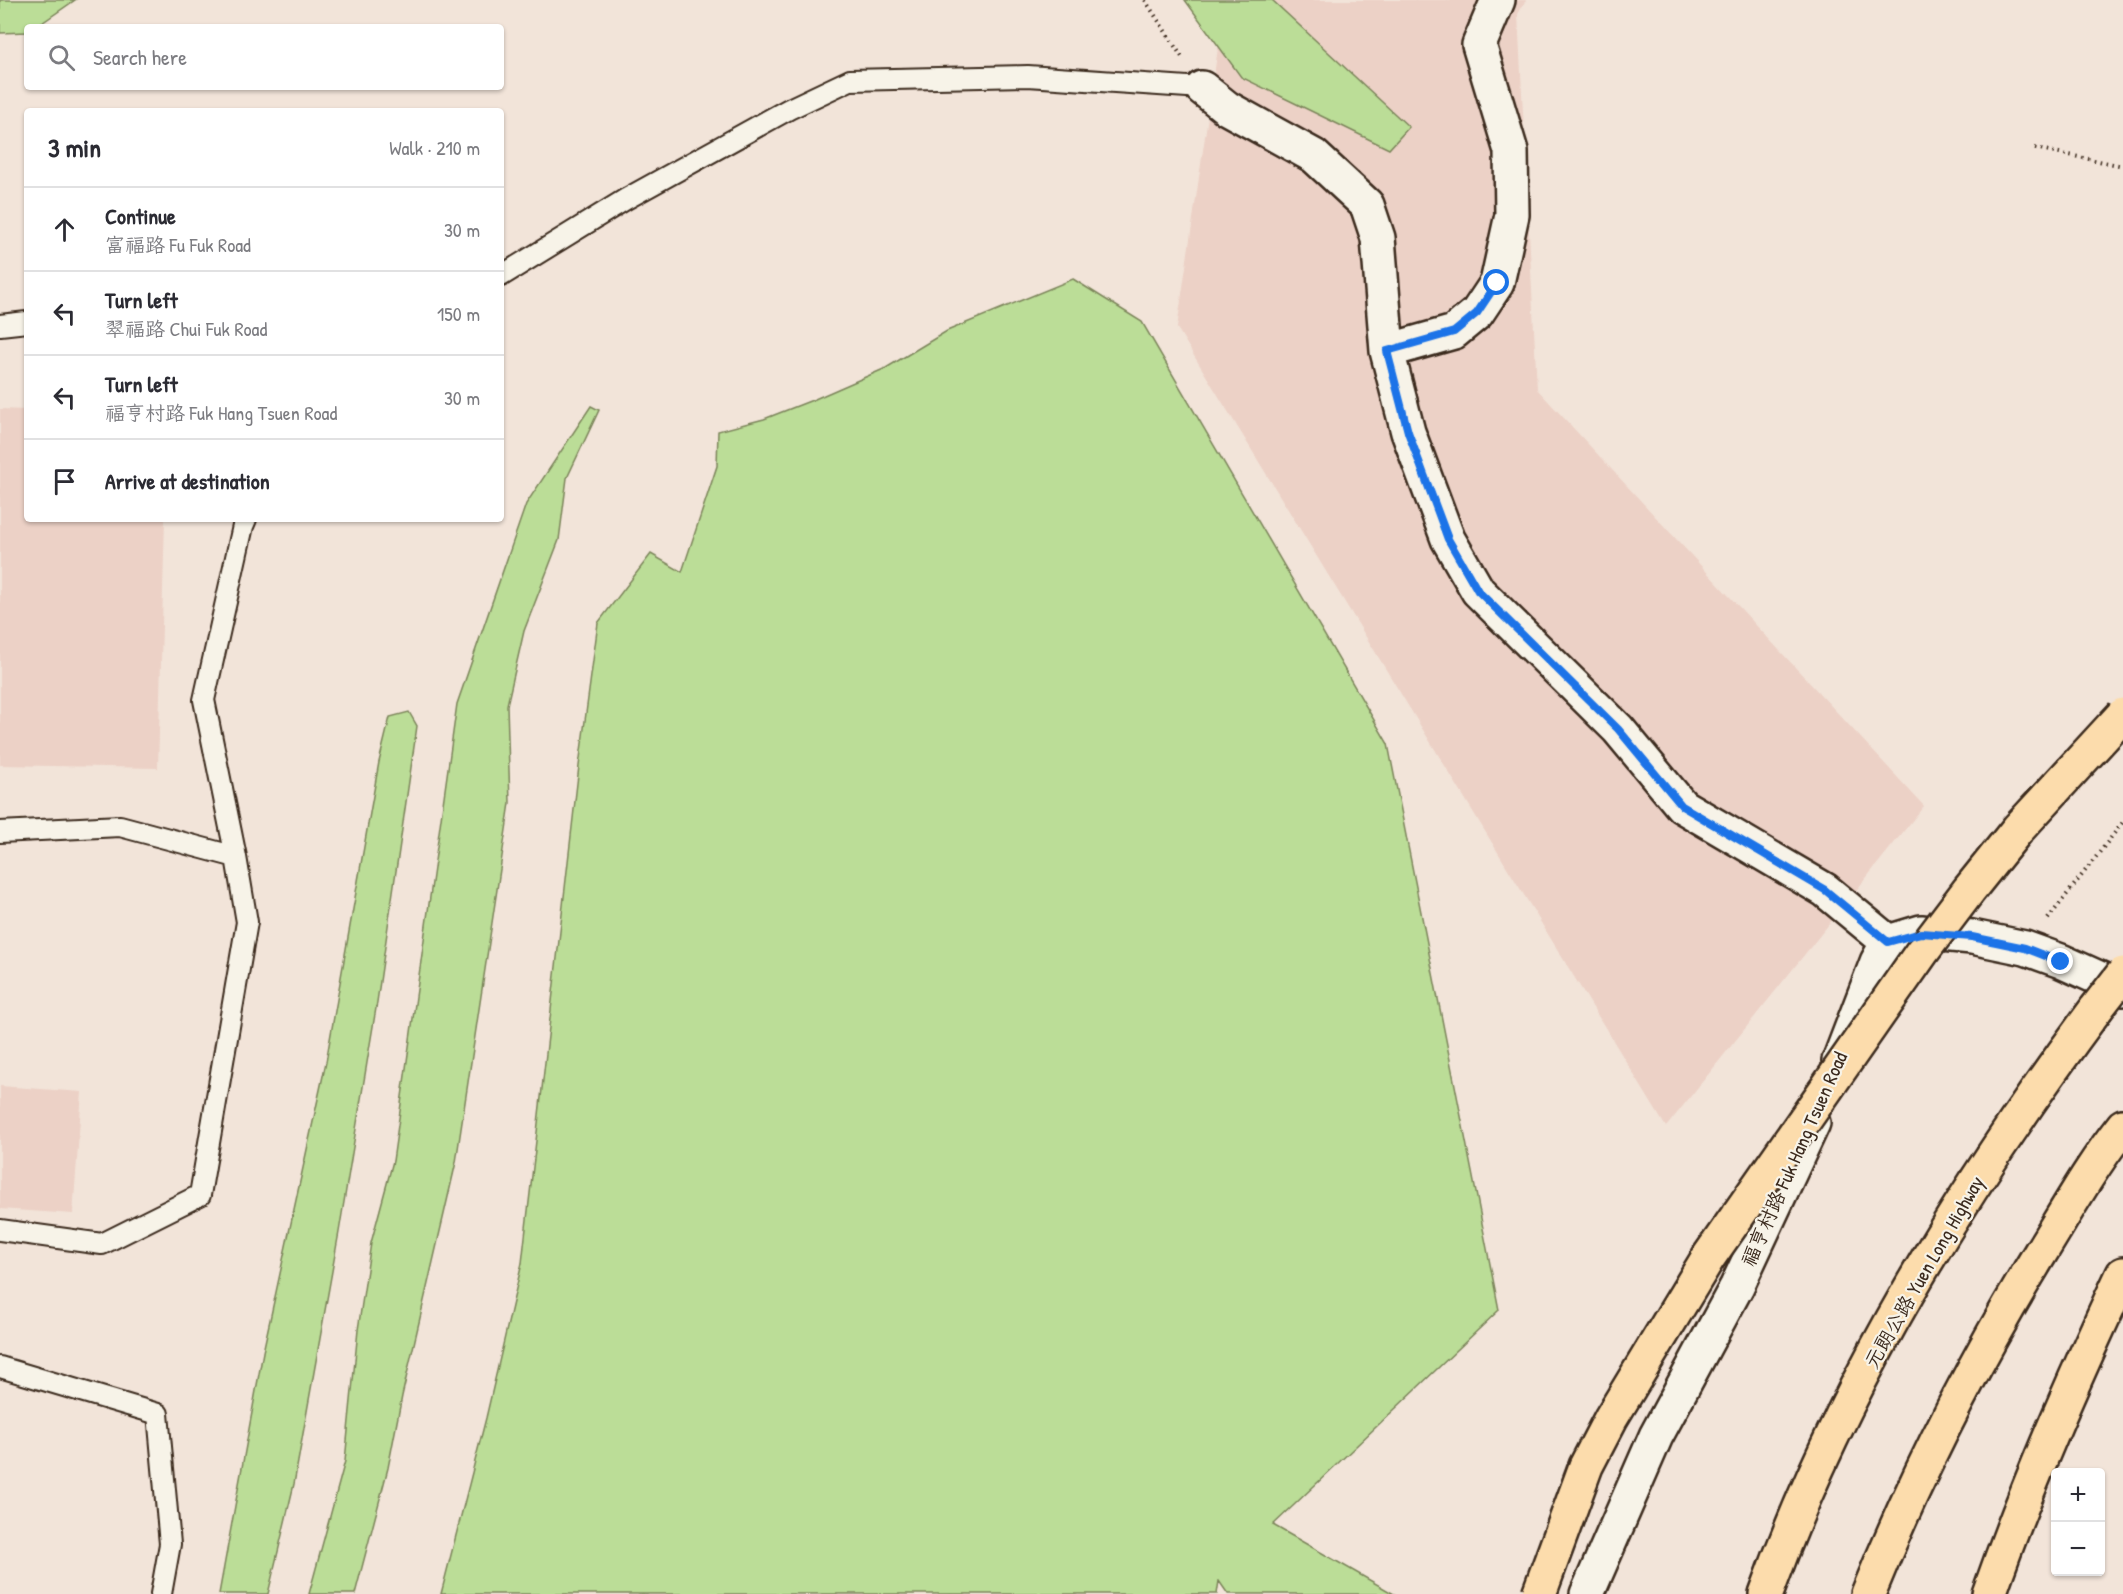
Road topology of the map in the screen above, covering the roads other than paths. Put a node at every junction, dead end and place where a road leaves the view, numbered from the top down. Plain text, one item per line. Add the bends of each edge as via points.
1 (1498, 0) edge
2 (1202, 88) joint
3 (504, 274) edge
4 (24, 322) edge
5 (0, 325) edge
6 (1387, 351) junction
7 (245, 522) edge
8 (2123, 715) edge
9 (0, 832) edge
10 (236, 857) junction
11 (1888, 942) junction
12 (2123, 974) edge
13 (2123, 989) edge
14 (2123, 1126) edge
15 (0, 1230) edge
16 (2123, 1274) edge
17 (0, 1367) edge
18 (161, 1594) edge
19 (1539, 1594) edge
20 (1587, 1594) edge
21 (1766, 1594) edge
22 (1868, 1594) edge
23 (1989, 1594) edge

1 - 6 street via 1479,45 1511,151 1512,215 1497,283 1477,313 1454,332
2 - 3 lane via 1028,76 850,80 789,109 626,199
2 - 6 street via 1227,108 1314,156 1367,205 1378,238
4 - 5 lane
6 - 11 street via 1408,432 1448,539 1478,591 1618,729 1682,806 1825,890
7 - 10 lane via 204,700
8 - 19 highway, bridge via 2018,829 1969,890 1708,1258 1586,1466
9 - 10 lane via 120,826
10 - 15 lane via 247,922 200,1195 102,1244
11 - 13 street via 1921,933 1972,937 2025,948
11 - 20 street, 福亨村路 Fuk Hang Tsuen Road via 1821,1107 1737,1286 1656,1436
12 - 21 highway, 元朗公路 Yuen Long Highway, bridge via 2008,1131 1885,1334 1786,1539
14 - 22 highway via 2044,1247 1965,1384 1918,1477
16 - 23 highway via 2042,1454
17 - 18 lane via 158,1414 170,1544

